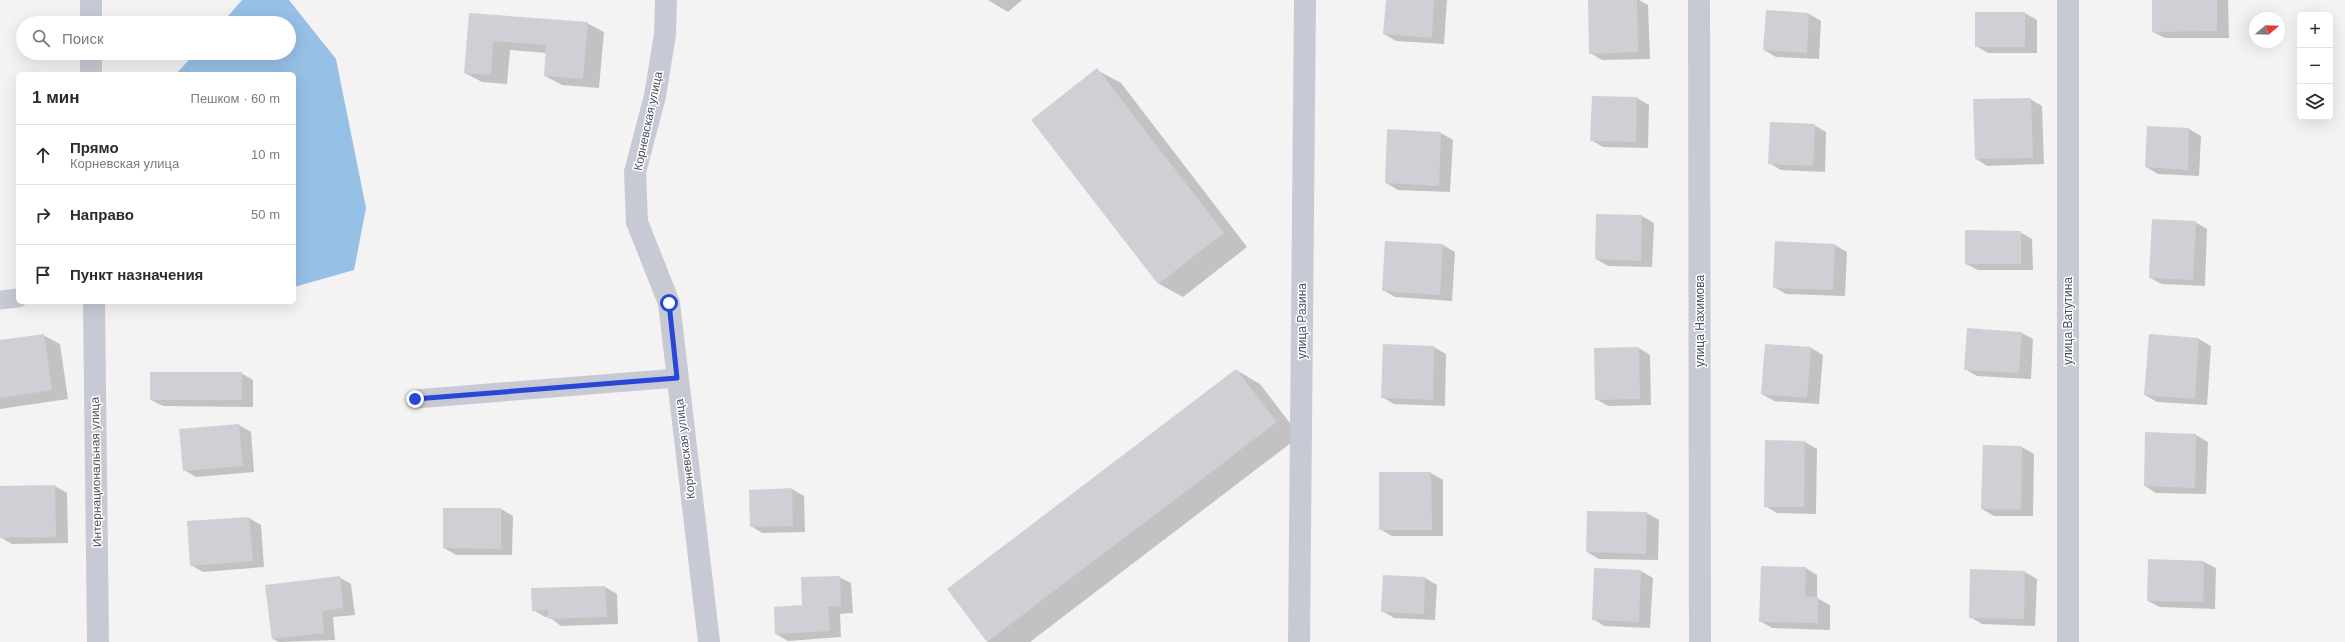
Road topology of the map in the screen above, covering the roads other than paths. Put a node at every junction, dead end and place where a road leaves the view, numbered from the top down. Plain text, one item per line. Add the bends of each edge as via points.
1 (91, 0) edge
2 (666, 0) edge
3 (1305, 0) edge
4 (1699, 0) edge
5 (2068, 0) edge
6 (91, 16) edge
7 (91, 60) edge
8 (91, 72) edge
9 (16, 298) edge
10 (0, 300) edge
11 (94, 304) edge
12 (677, 378) junction
13 (415, 399) dead end
14 (98, 642) edge
15 (709, 642) edge
16 (1299, 642) edge
17 (1700, 642) edge
18 (2068, 642) edge

1 - 6 street
2 - 12 street, Корневская улица via 655,96 635,172 637,222 669,303
3 - 16 street, улица Разина
4 - 17 street, улица Нахимова
5 - 18 street, улица Ватутина
7 - 8 street
9 - 10 lane
11 - 14 street, Интернациональная улица
12 - 13 lane
12 - 15 street, Корневская улица

